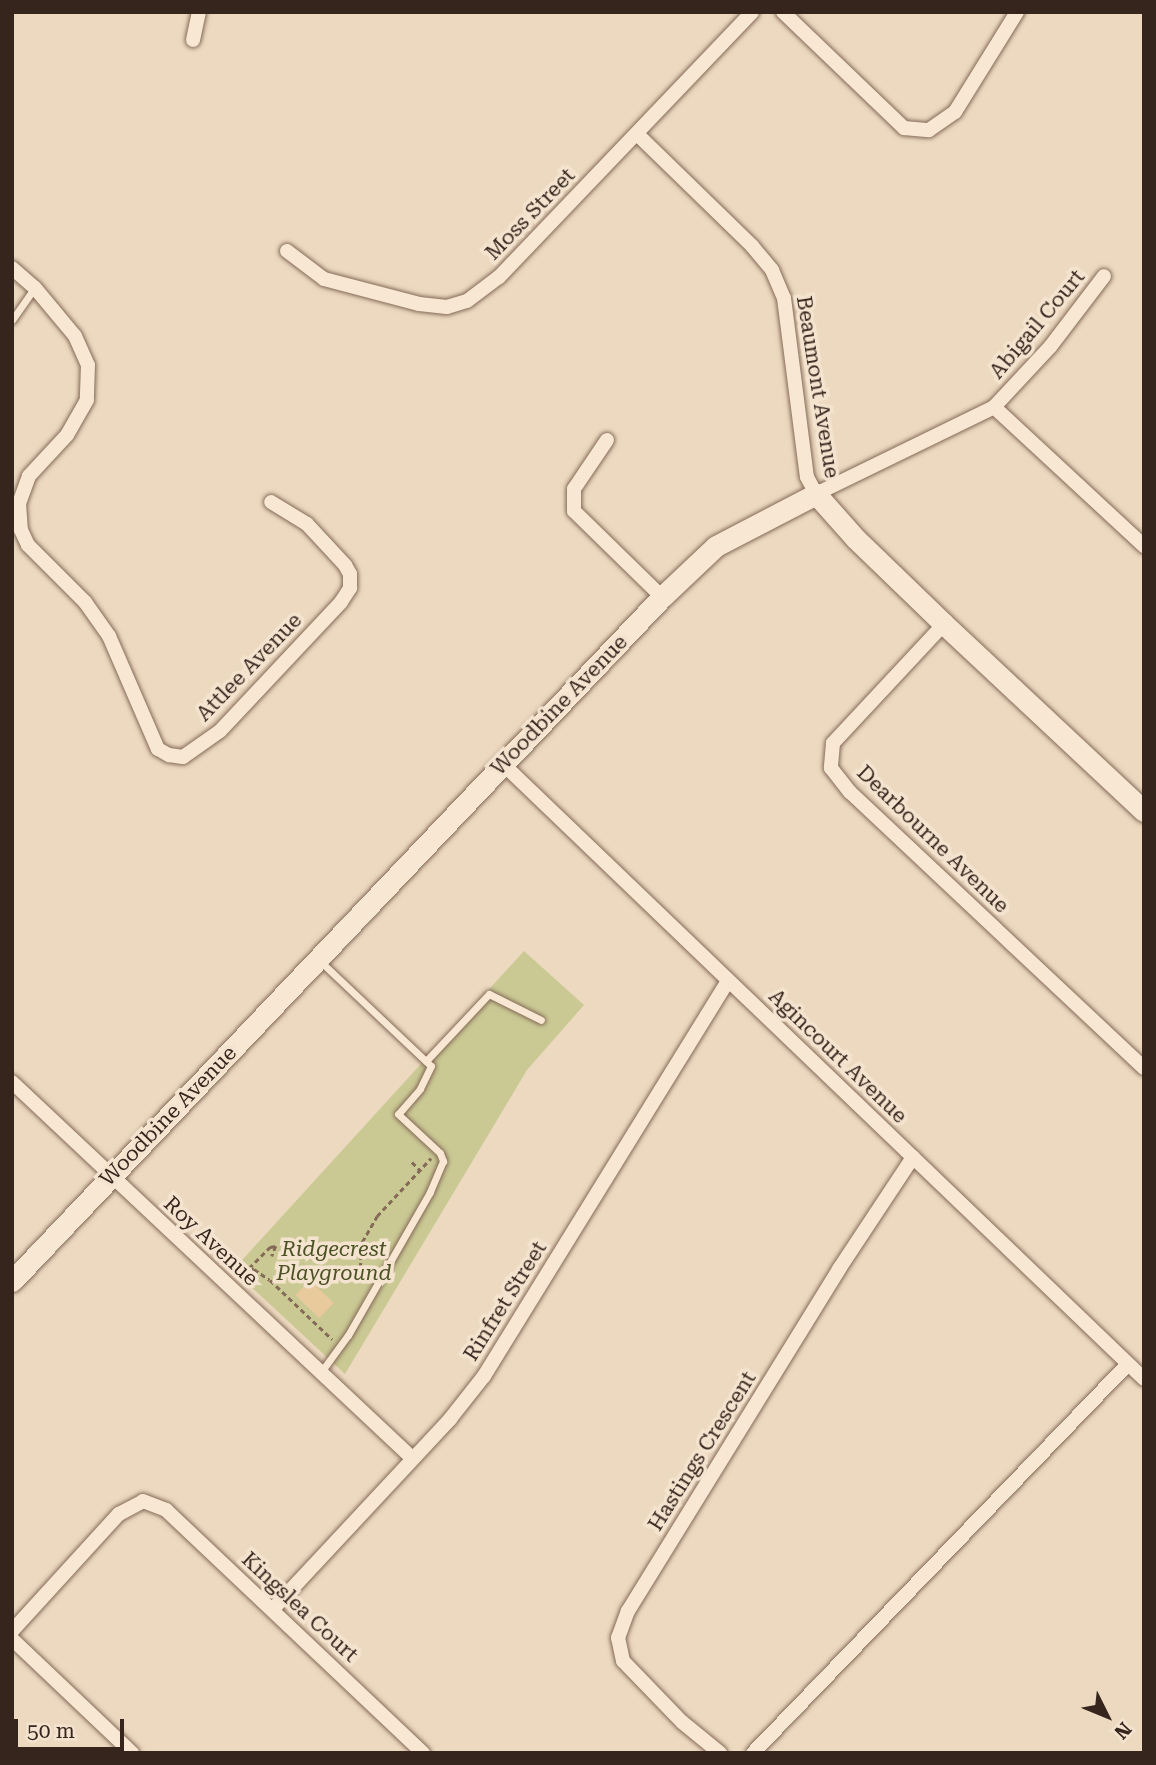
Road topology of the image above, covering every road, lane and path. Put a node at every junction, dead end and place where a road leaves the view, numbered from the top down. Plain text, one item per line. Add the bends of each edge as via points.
1 (199, 12) edge
2 (752, 12) edge
3 (783, 12) edge
4 (1017, 12) edge
5 (193, 40) dead end
6 (637, 134) junction
7 (287, 251) dead end
8 (12, 268) edge
9 (1104, 276) dead end
10 (35, 288) junction
11 (12, 320) edge
12 (994, 407) junction
13 (607, 440) dead end
14 (816, 494) junction
15 (271, 502) dead end
16 (1144, 546) edge
17 (662, 597) junction
18 (944, 624) junction
19 (503, 764) junction
20 (1144, 811) edge
21 (317, 959) junction
22 (729, 981) junction
23 (541, 1020) dead end
24 (426, 1061) junction
25 (1144, 1068) edge
26 (12, 1082) edge
27 (434, 1156) dead end
28 (913, 1157) junction
29 (412, 1162) dead end
30 (420, 1170) junction
31 (110, 1176) junction
32 (272, 1256) dead end
33 (227, 1265) dead end
34 (249, 1268) junction
35 (12, 1281) edge
36 (374, 1288) junction
37 (332, 1345) dead end
38 (1128, 1364) junction
39 (320, 1372) junction
40 (1144, 1379) edge
41 (413, 1459) junction
42 (272, 1609) junction
43 (12, 1631) edge
44 (12, 1639) edge
45 (132, 1753) edge
46 (423, 1753) edge
47 (720, 1753) edge
48 (753, 1753) edge

1 - 5 street
2 - 6 street, Moss Street
3 - 4 street via 904,128 929,130 956,112
6 - 7 street, Moss Street via 499,276 467,301 447,307 419,304 324,279
6 - 14 street, Beaumont Avenue via 772,270 784,298 807,477
8 - 10 street, Attlee Avenue
9 - 12 street, Abigail Court via 1051,347
10 - 11 lane
10 - 15 street, Attlee Avenue via 75,336 88,365 87,400 67,435 29,477 19,503 21,530 28,545 85,602 109,636 158,749 169,755 183,757 220,731 350,588 345,565 307,524
12 - 14 street, Abigail Court
12 - 16 street
13 - 17 street via 574,489 575,510
14 - 17 street, Woodbine Avenue via 716,546
14 - 18 street
17 - 19 street, Woodbine Avenue
18 - 20 street
18 - 25 street, Dearbourne Avenue via 833,743 831,768 850,792
19 - 21 street, Woodbine Avenue
19 - 22 street, Agincourt Avenue
21 - 24 lane
21 - 31 street, Woodbine Avenue
22 - 28 street, Agincourt Avenue
22 - 41 street, Rinfret Street via 484,1377
23 - 24 lane via 489,994
24 - 36 lane via 431,1066 420,1089 398,1114 443,1161
26 - 31 street, Roy Avenue
27 - 30 path
28 - 38 street, Agincourt Avenue
28 - 47 street, Hastings Crescent via 628,1611 618,1638 623,1661 682,1722
29 - 30 path
30 - 36 path via 377,1216 362,1242 360,1268
31 - 35 street, Woodbine Avenue
31 - 39 street, Roy Avenue
32 - 34 path via 276,1246
33 - 34 path
34 - 37 path via 270,1280 332,1337
36 - 39 lane via 348,1335
38 - 40 street, Agincourt Avenue
38 - 48 street
39 - 41 street, Roy Avenue
41 - 42 street, Rinfret Street
42 - 43 street, Kingslea Court via 166,1510 144,1501 119,1514
42 - 46 street, Kingslea Court
44 - 45 street

